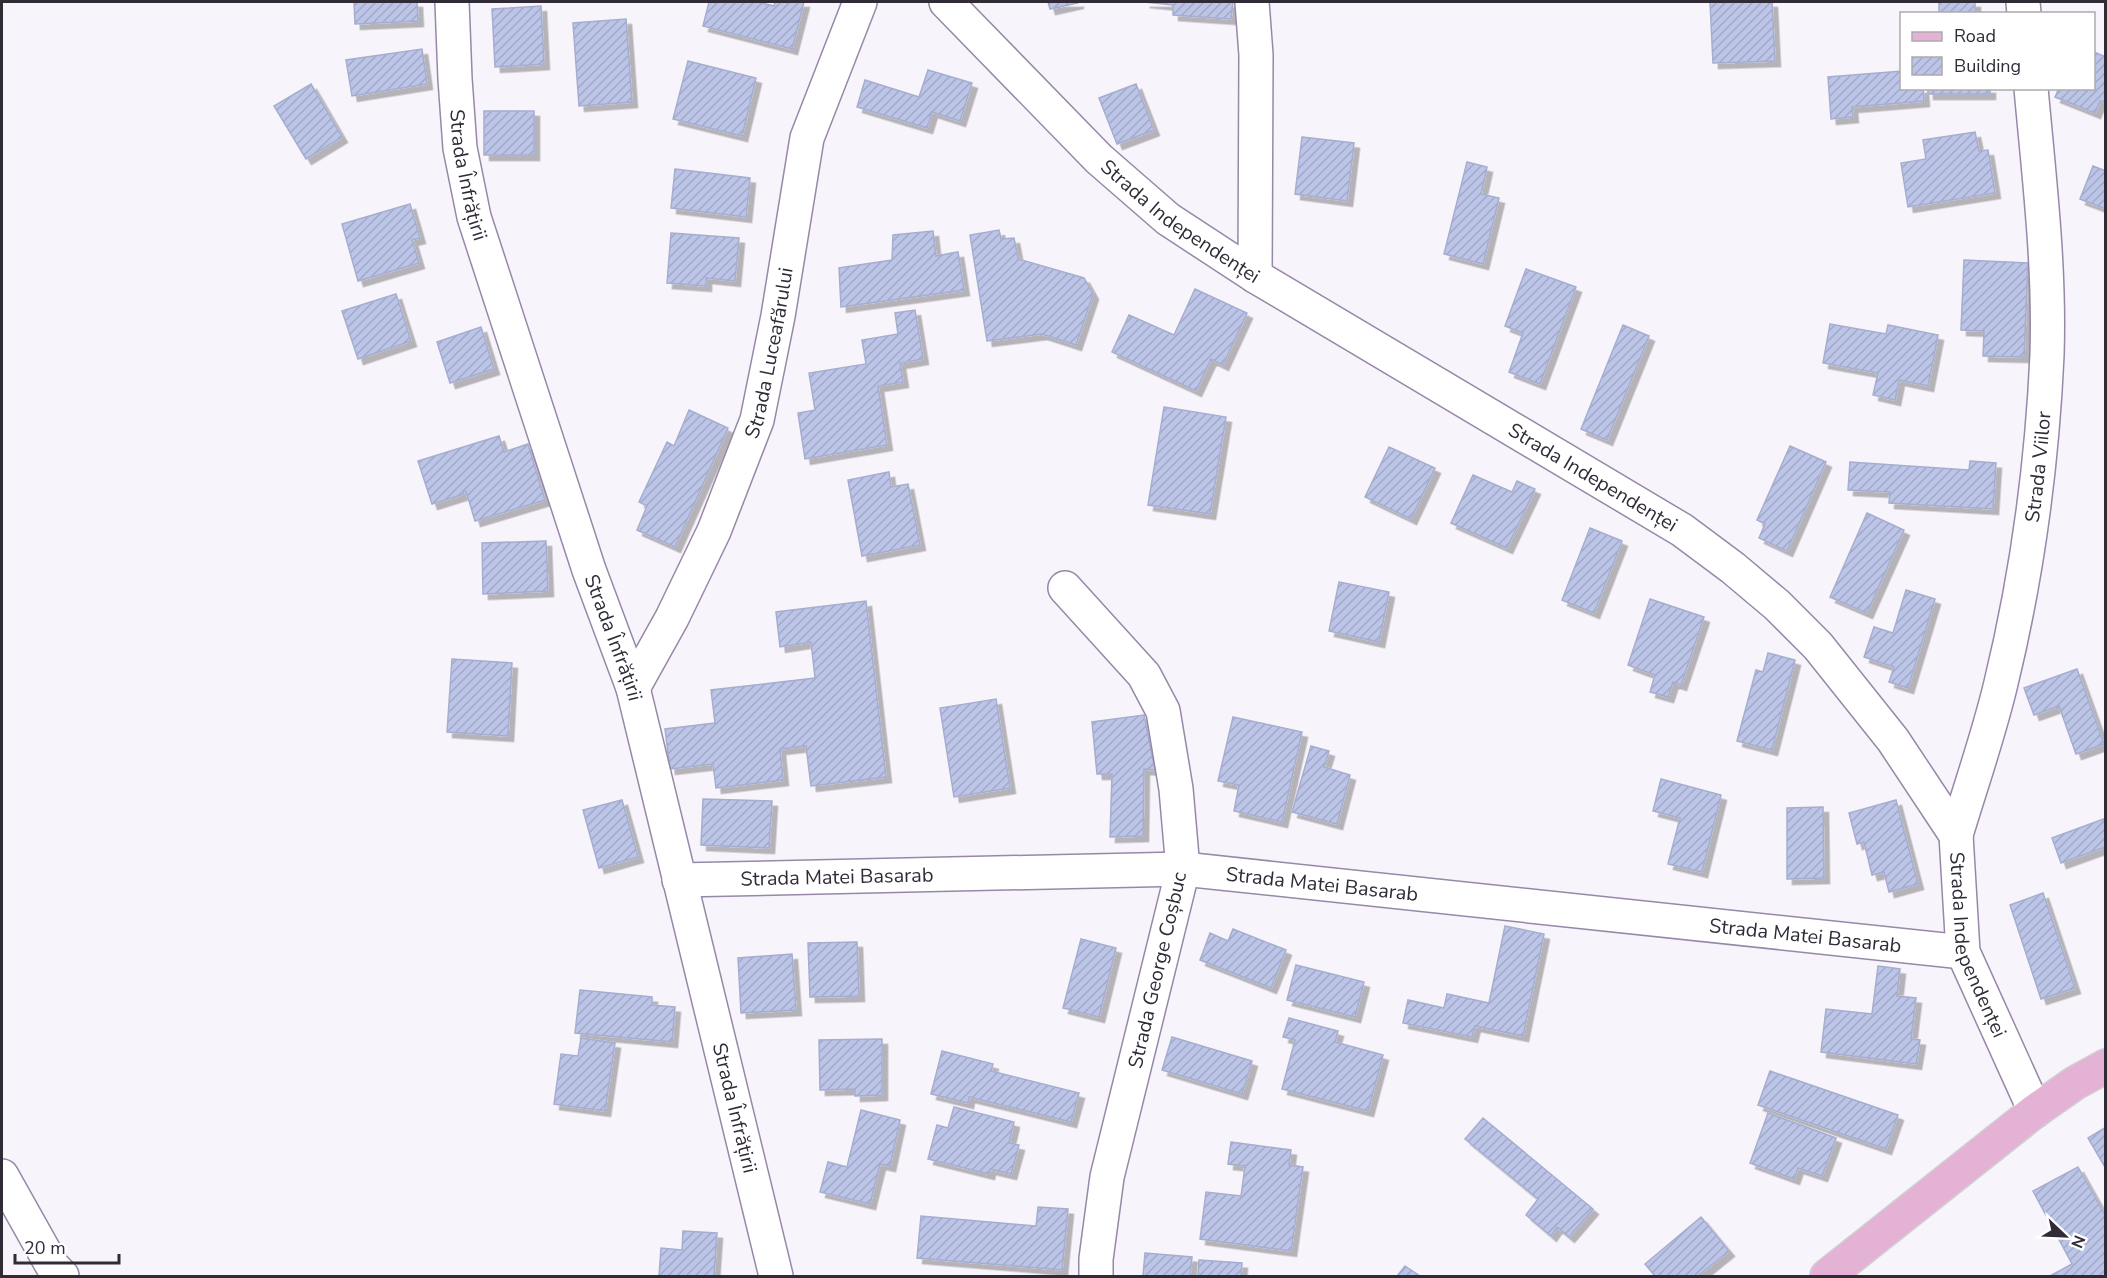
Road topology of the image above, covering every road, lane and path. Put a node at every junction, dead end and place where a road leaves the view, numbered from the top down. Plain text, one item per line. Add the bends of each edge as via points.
1 (452, 2) edge
2 (860, 2) edge
3 (946, 2) edge
4 (1252, 2) edge
5 (2031, 90) edge
6 (1254, 276) junction
7 (1065, 588) dead end
8 (633, 688) junction
9 (1956, 835) junction
10 (1183, 869) junction
11 (679, 880) junction
12 (1963, 952) junction
13 (2106, 1066) edge
14 (2035, 1111) junction
15 (2, 1176) edge
16 (57, 1272) edge
17 (776, 1276) edge
18 (1096, 1276) edge
19 (1827, 1276) edge

1 - 8 street, Strada Înfrățirii via 460,148 474,217 589,570
2 - 8 street, Strada Luceafărului via 807,138 757,420 714,531
3 - 6 street, Strada Independenței via 1099,159 1168,219
4 - 6 street via 1256,55
5 - 9 street, Strada Viilor via 2046,249 2047,354 2040,465 2001,683
6 - 9 street, Strada Independenței via 1628,497 1733,568 1818,646 1893,740
7 - 10 street, Strada George Coșbuc via 1144,675 1163,711 1176,789
8 - 11 street, Strada Înfrățirii
9 - 12 street, Strada Independenței
10 - 11 street, Strada Matei Basarab
10 - 12 street, Strada Matei Basarab
10 - 18 street, Strada George Coșbuc via 1107,1177
11 - 17 street, Strada Înfrățirii
12 - 14 street, Strada Independenței
13 - 14 main road
14 - 19 main road
15 - 16 street

